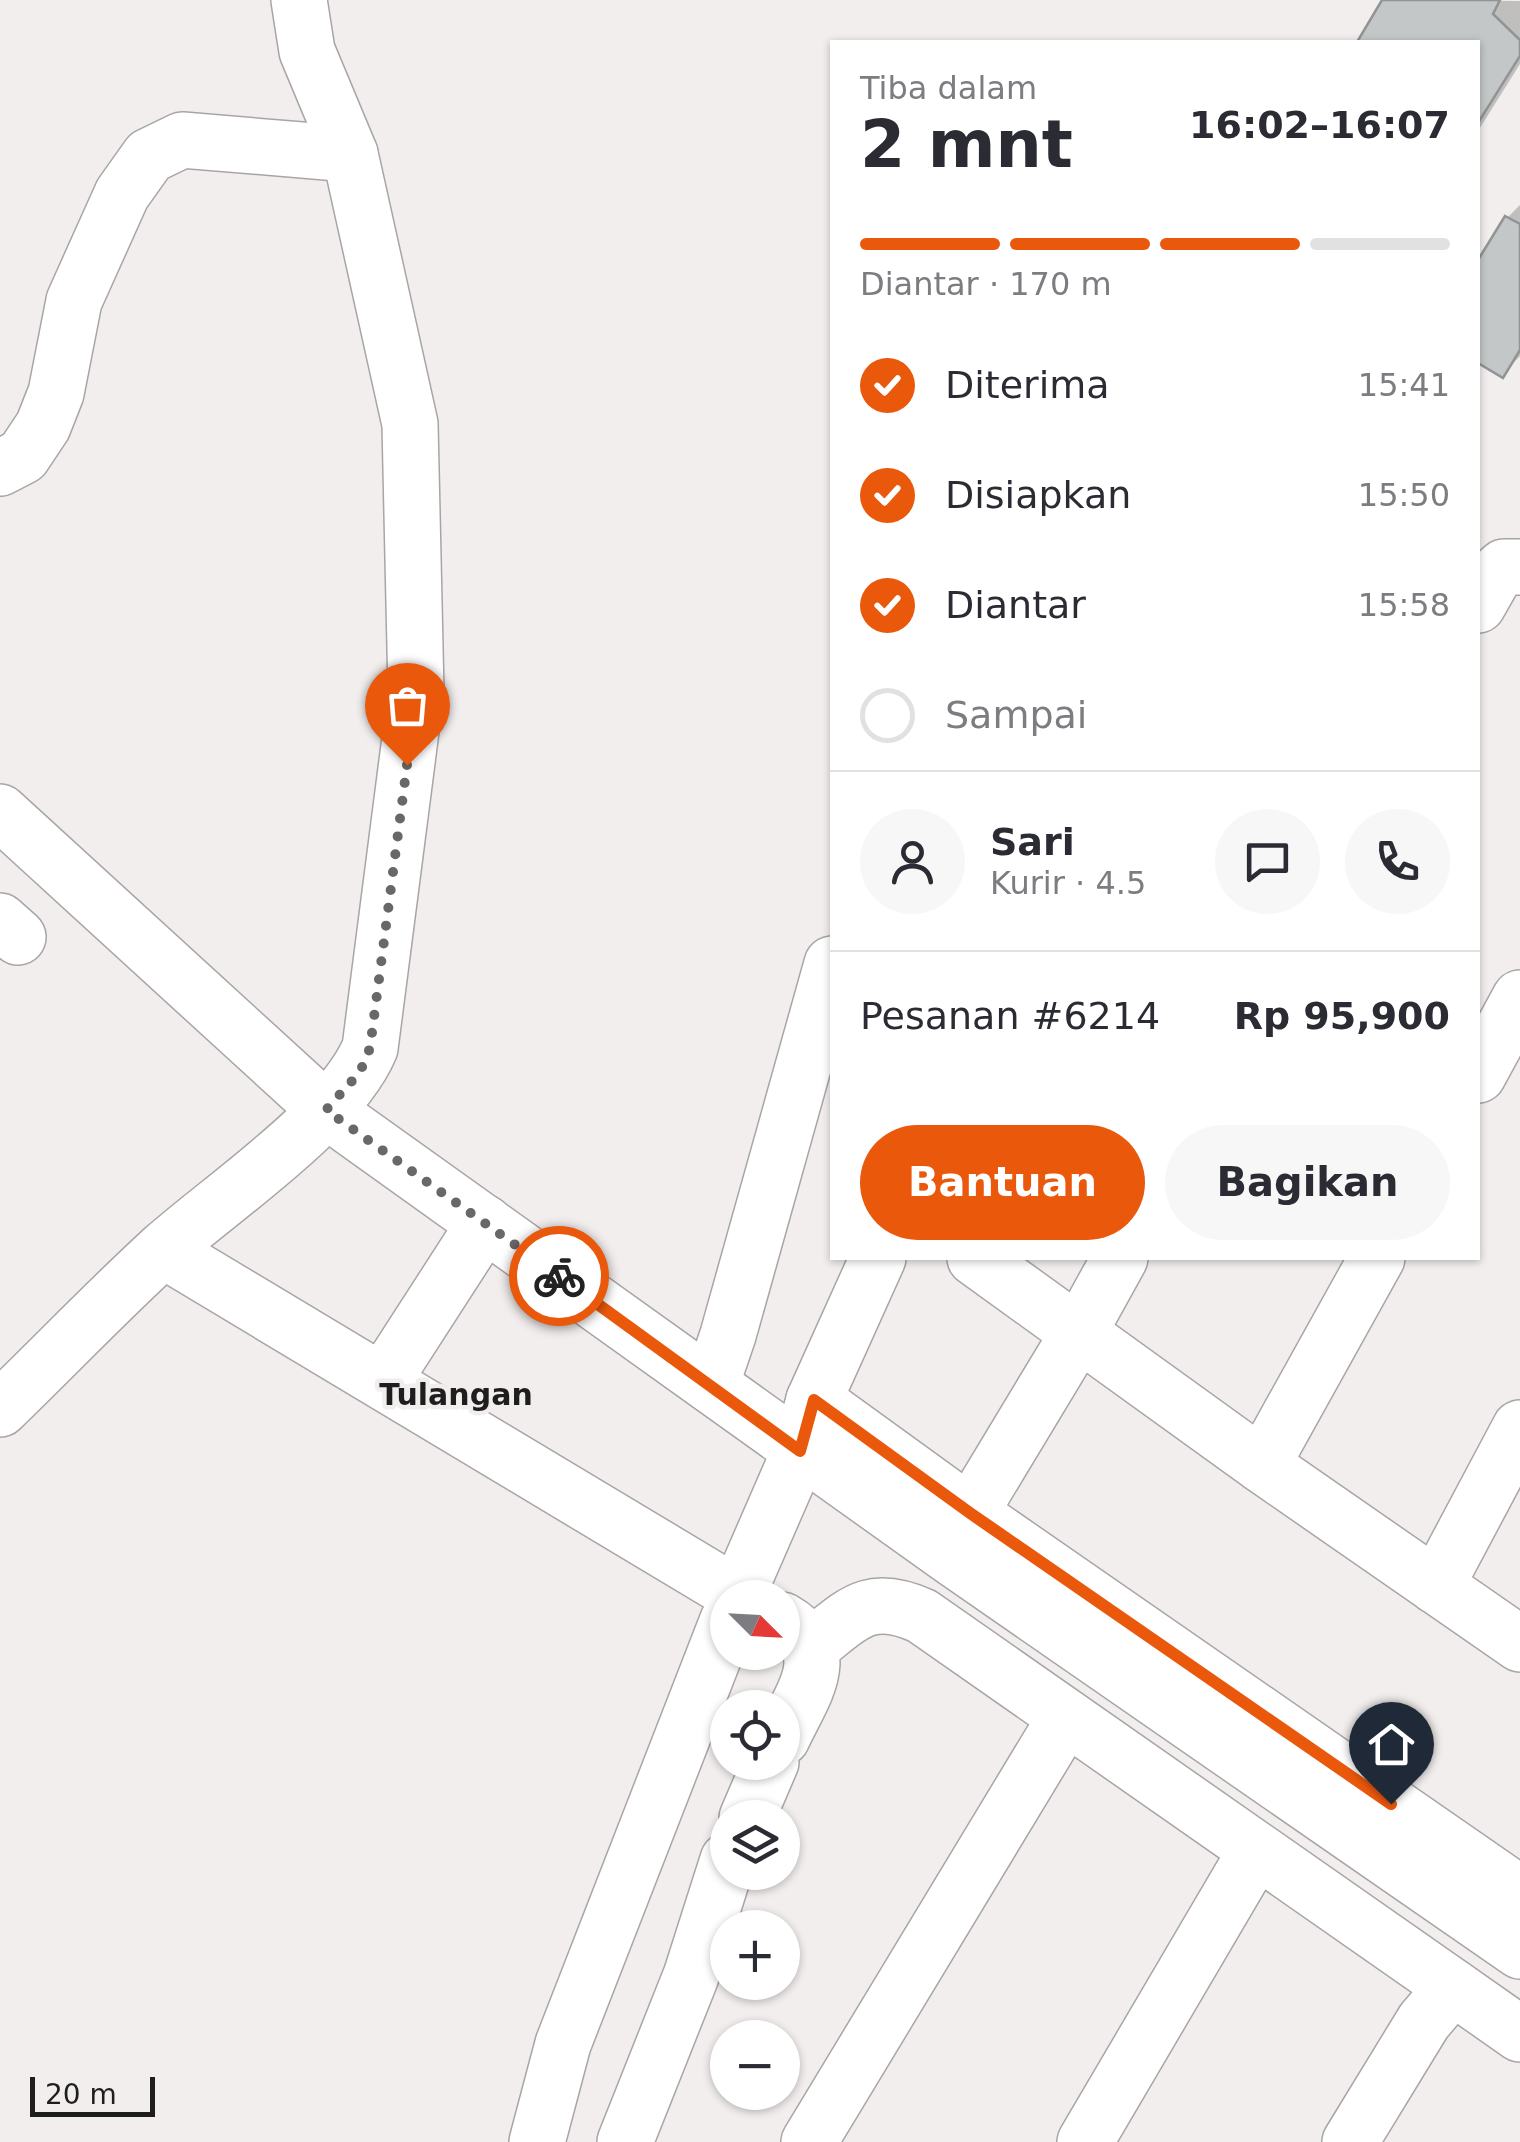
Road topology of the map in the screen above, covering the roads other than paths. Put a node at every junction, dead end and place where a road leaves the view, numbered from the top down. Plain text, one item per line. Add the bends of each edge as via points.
1 (299, 0) edge
2 (350, 154) junction
3 (0, 468) edge
4 (1520, 568) edge
5 (1480, 600) edge
6 (0, 812) edge
7 (830, 971) edge
8 (1520, 998) edge
9 (1480, 1071) edge
10 (326, 1110) junction
11 (485, 1223) junction
12 (163, 1250) junction
13 (877, 1260) edge
14 (978, 1260) edge
15 (1119, 1260) edge
16 (1376, 1260) edge
17 (1078, 1334) junction
18 (681, 1364) junction
19 (383, 1381) junction
20 (0, 1409) edge
21 (807, 1426) junction
22 (1520, 1428) edge
23 (1262, 1465) junction
24 (970, 1513) junction
25 (758, 1580) edge
26 (710, 1581) edge
27 (1436, 1586) junction
28 (800, 1612) edge
29 (1520, 1644) edge
30 (800, 1660) edge
31 (722, 1670) edge
32 (800, 1698) edge
33 (1066, 1717) junction
34 (1256, 1850) junction
35 (718, 1890) edge
36 (1520, 1894) edge
37 (1520, 1951) edge
38 (1453, 1987) junction
39 (1520, 2034) edge
40 (537, 2142) edge
41 (625, 2142) edge
42 (809, 2142) edge
43 (1085, 2142) edge
44 (1350, 2142) edge

1 - 2 street via 306,50
2 - 3 street via 182,140 149,156 122,194 74,300 43,426 24,456
2 - 10 street via 410,424 416,692 370,1048 360,1072
4 - 5 street via 1504,566
6 - 10 street
7 - 18 street via 728,1335
8 - 9 street
10 - 11 street
10 - 12 street
11 - 18 street
11 - 19 street
12 - 19 street
12 - 20 street
13 - 21 street
14 - 17 street
15 - 17 street
16 - 23 street
17 - 23 street
17 - 24 street
18 - 21 street
19 - 26 street
21 - 24 street
21 - 25 street
21 - 37 street
22 - 27 street
23 - 27 street
24 - 36 street
27 - 29 street
28 - 33 street via 850,1616 874,1605 900,1606
30 - 32 street via 812,1672
31 - 40 street via 564,2044
33 - 34 street
33 - 42 street
34 - 38 street
34 - 43 street
35 - 41 street
38 - 39 street
38 - 44 street via 1424,2021

